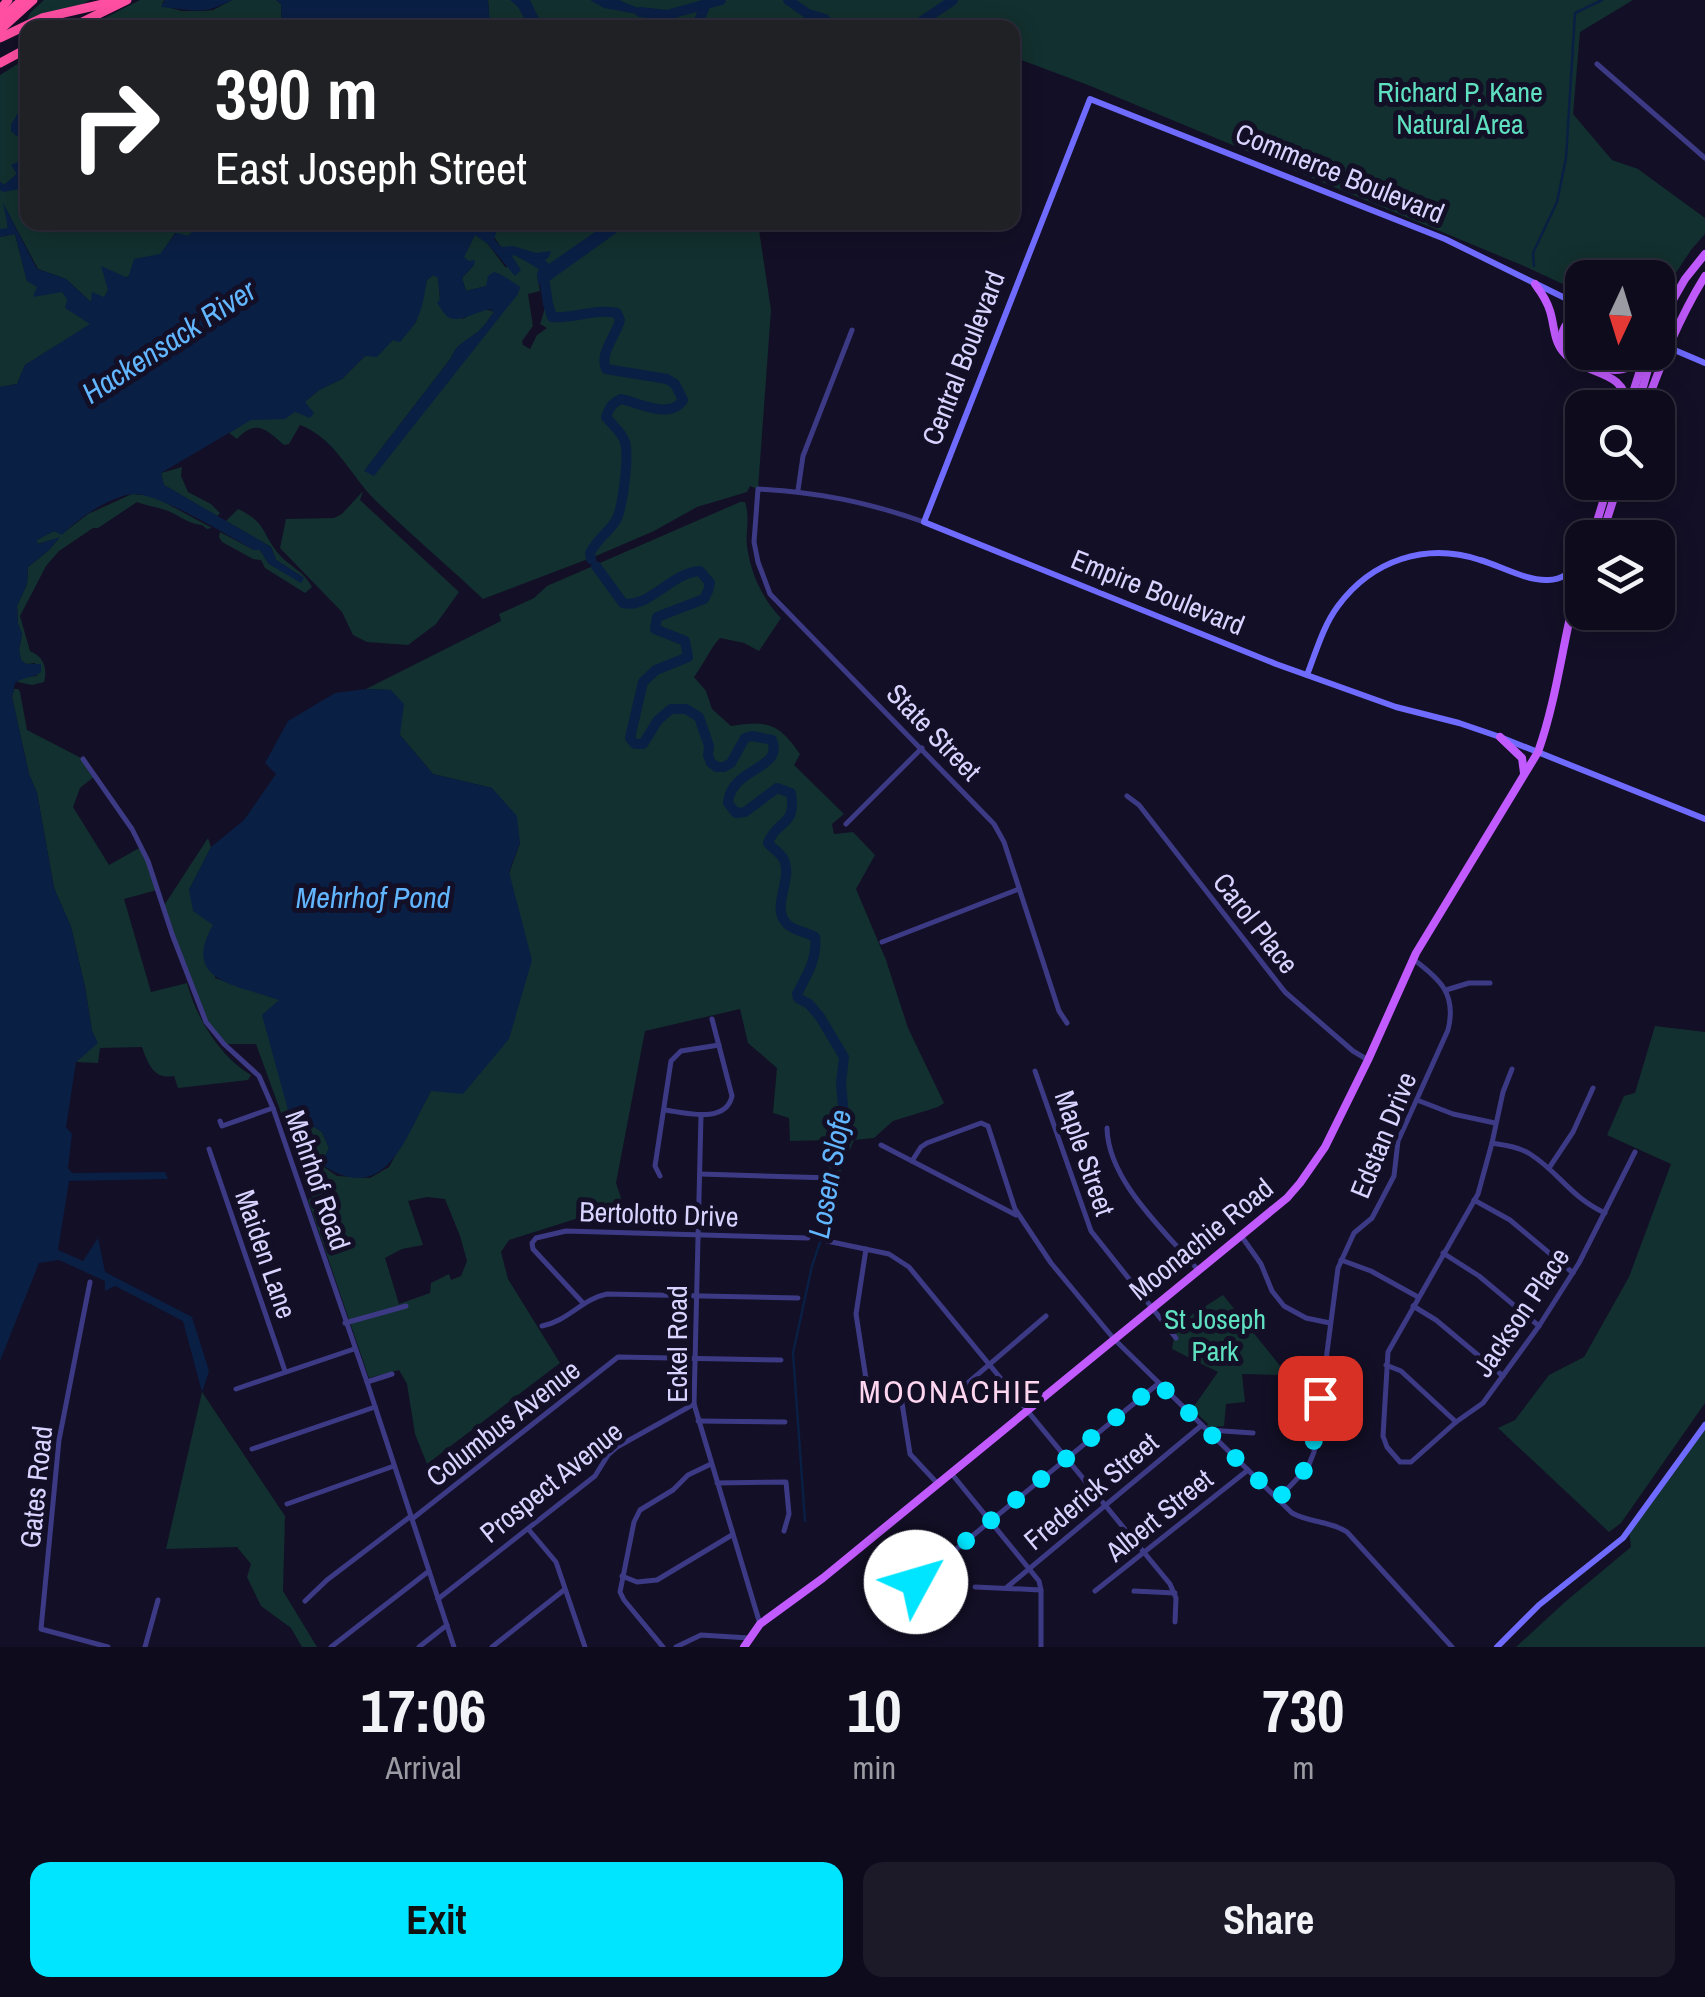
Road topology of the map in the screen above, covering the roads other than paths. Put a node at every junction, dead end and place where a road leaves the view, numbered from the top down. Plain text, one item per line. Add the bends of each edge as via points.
1 (8, 0) edge
2 (22, 0) edge
3 (33, 0) edge
4 (124, 0) edge
5 (0, 10) edge
6 (0, 20) edge
7 (38, 20) edge
8 (85, 20) edge
9 (0, 30) edge
10 (1597, 64) dead end
11 (1090, 99) joint
12 (1705, 158) edge
13 (1705, 254) edge
14 (1705, 276) edge
15 (1535, 284) junction
16 (1675, 295) edge
17 (1565, 298) edge
18 (1675, 326) edge
19 (852, 330) dead end
20 (1675, 350) edge
21 (1705, 363) edge
22 (1625, 390) edge
23 (758, 489) joint
24 (798, 490) junction
25 (924, 522) junction
26 (1565, 576) edge
27 (1567, 630) edge
28 (1570, 630) edge
29 (1561, 656) junction
30 (1306, 675) junction
31 (1500, 737) junction
32 (922, 748) junction
33 (1538, 752) junction
34 (83, 759) dead end
35 (1524, 777) junction
36 (1127, 796) dead end
37 (1705, 819) edge
38 (846, 824) dead end
39 (1019, 889) junction
40 (882, 942) dead end
41 (1413, 959) junction
42 (1490, 982) dead end
43 (1446, 990) junction
44 (712, 1019) dead end
45 (1068, 1022) dead end
46 (719, 1045) junction
47 (1368, 1060) junction
48 (1512, 1070) dead end
49 (1035, 1072) dead end
50 (1593, 1088) dead end
51 (1417, 1100) junction
52 (272, 1108) junction
53 (664, 1110) junction
54 (700, 1116) junction
55 (220, 1121) dead end
56 (1496, 1124) junction
57 (1107, 1128) dead end
58 (1492, 1142) junction
59 (881, 1146) dead end
60 (209, 1149) dead end
61 (1635, 1152) dead end
62 (912, 1161) junction
63 (1548, 1170) junction
64 (700, 1174) junction
65 (660, 1176) dead end
66 (832, 1178) dead end
67 (1474, 1200) junction
68 (1605, 1213) junction
69 (1022, 1221) junction
70 (698, 1235) junction
71 (1241, 1236) junction
72 (808, 1238) dead end
73 (827, 1241) dead end
74 (866, 1249) junction
75 (1443, 1252) junction
76 (1342, 1260) junction
77 (1198, 1270) junction
78 (1573, 1273) junction
79 (90, 1282) dead end
80 (697, 1296) junction
81 (1418, 1297) junction
82 (798, 1298) dead end
83 (583, 1303) junction
84 (406, 1306) dead end
85 (1413, 1306) junction
86 (1152, 1308) junction
87 (1046, 1316) dead end
88 (1330, 1323) junction
89 (345, 1324) junction
90 (542, 1326) dead end
91 (1539, 1326) junction
92 (1176, 1338) dead end
93 (1114, 1339) junction
94 (354, 1349) junction
95 (695, 1358) junction
96 (781, 1360) dead end
97 (988, 1365) junction
98 (1386, 1365) junction
99 (284, 1371) junction
100 (392, 1374) dead end
101 (1503, 1376) junction
102 (866, 1379) dead end
103 (367, 1382) junction
104 (1158, 1383) junction
105 (899, 1384) dead end
106 (236, 1390) dead end
107 (694, 1404) junction
108 (943, 1404) dead end
109 (375, 1406) junction
110 (1027, 1410) junction
111 (698, 1420) junction
112 (785, 1422) dead end
113 (1456, 1422) junction
114 (1705, 1425) edge
115 (1204, 1427) junction
116 (1253, 1433) dead end
117 (252, 1450) dead end
118 (1066, 1458) junction
119 (711, 1464) junction
120 (394, 1466) junction
121 (1248, 1470) junction
122 (951, 1474) junction
123 (716, 1483) junction
124 (938, 1484) junction
125 (1278, 1499) junction
126 (286, 1504) dead end
127 (1105, 1506) junction
128 (411, 1518) junction
129 (990, 1521) junction
130 (528, 1528) junction
131 (784, 1531) dead end
132 (732, 1534) junction
133 (1144, 1553) junction
134 (1029, 1569) junction
135 (429, 1571) junction
136 (622, 1576) junction
137 (916, 1582) dead end
138 (975, 1588) dead end
139 (1006, 1588) junction
140 (565, 1590) junction
141 (1041, 1590) junction
142 (1134, 1591) dead end
143 (1095, 1592) dead end
144 (1175, 1593) junction
145 (438, 1598) junction
146 (158, 1600) dead end
147 (306, 1602) dead end
148 (1176, 1622) dead end
149 (760, 1624) junction
150 (447, 1625) junction
151 (749, 1638) junction
152 (108, 1647) edge
153 (145, 1647) edge
154 (331, 1647) edge
155 (419, 1647) edge
156 (454, 1647) edge
157 (492, 1647) edge
158 (585, 1647) edge
159 (664, 1647) edge
160 (676, 1647) edge
161 (744, 1647) edge
162 (1040, 1647) edge
163 (1452, 1647) edge
164 (1497, 1647) edge

1 - 5 highway
2 - 6 highway
3 - 9 highway
4 - 7 highway
4 - 8 highway
10 - 12 street
11 - 15 street, Commerce Boulevard via 1412,226
11 - 25 street, Central Boulevard
13 - 16 main road
14 - 18 main road
15 - 17 street, Commerce Boulevard
15 - 22 main road via 1563,352
19 - 24 street via 803,456
20 - 21 street
23 - 24 street, Empire Boulevard
23 - 32 street, State Street via 756,552 770,594
24 - 25 street, Empire Boulevard
25 - 30 street, Empire Boulevard
26 - 30 street via 1546,580 1454,553 1414,554 1389,563 1337,607
27 - 29 main road
28 - 29 main road
29 - 33 main road, Moonachie Road
30 - 31 street, Empire Boulevard
31 - 33 street, Empire Boulevard
31 - 35 main road via 1523,761
32 - 38 street
32 - 39 street, State Street via 994,824
33 - 35 main road, Moonachie Road
33 - 37 street, Empire Boulevard
34 - 52 street, Mehrhof Road via 148,860 206,1022 259,1076
35 - 41 main road, Moonachie Road
36 - 47 street, Carol Place via 1288,995
39 - 40 street
39 - 45 street, State Street
41 - 43 street
41 - 47 main road, Moonachie Road
42 - 43 street
43 - 51 street, Edstan Drive via 1448,1030
44 - 46 street
46 - 53 street via 673,1056
46 - 54 street via 732,1100 724,1110
47 - 71 main road, Moonachie Road via 1300,1184
48 - 56 street
49 - 86 street, Maple Street via 1090,1231
50 - 63 street
51 - 56 street
51 - 76 street, Edstan Drive via 1398,1141 1394,1176
52 - 55 street via 222,1126
52 - 89 street, Mehrhof Road
53 - 54 street
53 - 65 street
54 - 64 street, Eckel Road
56 - 58 street
57 - 77 street via 1120,1176
58 - 63 street via 1523,1150
58 - 67 street
59 - 62 street
60 - 99 street, Maiden Lane
61 - 68 street, Jackson Place
62 - 69 street
62 - 69 street via 927,1143 986,1124
63 - 68 street
64 - 66 street
64 - 70 street, Eckel Road
67 - 75 street
67 - 78 street via 1510,1220
68 - 78 street, Jackson Place
69 - 93 street
70 - 72 street, Bertolotto Drive
70 - 80 street, Eckel Road
70 - 83 street, Bertolotto Drive via 566,1231 536,1238 533,1249
71 - 77 main road, Moonachie Road
71 - 88 street via 1284,1306
73 - 74 street
74 - 97 street via 909,1267
74 - 102 street via 856,1314
75 - 81 street
75 - 91 street
76 - 81 street
76 - 88 street, Edstan Drive
77 - 86 main road, Moonachie Road
78 - 91 street, Jackson Place
79 - 152 street, Gates Road via 60,1440 41,1629
80 - 82 street
80 - 83 street via 607,1294
80 - 95 street, Eckel Road
81 - 85 street
83 - 90 street
84 - 89 street
85 - 98 street
85 - 101 street
86 - 92 street, Maple Street
86 - 93 main road, Moonachie Road
87 - 97 street
88 - 125 street, Edstan Drive via 1314,1452
89 - 94 street, Mehrhof Road
91 - 101 street, Jackson Place
93 - 104 street
93 - 110 main road, Moonachie Road
94 - 99 street
94 - 103 street, Mehrhof Road
95 - 96 street
95 - 107 street, Eckel Road
95 - 128 street, Columbus Avenue via 618,1357
97 - 108 street
97 - 110 street
98 - 113 street
98 - 113 street, Jackson Place via 1384,1441 1404,1464
99 - 106 street
100 - 103 street
101 - 113 street, Jackson Place via 1478,1409
103 - 109 street, Mehrhof Road
104 - 115 street
104 - 118 street
105 - 124 street via 910,1454
107 - 111 street, Eckel Road
107 - 130 street, Prospect Avenue via 617,1447 595,1476
109 - 117 street
109 - 120 street, Mehrhof Road
110 - 118 street
110 - 122 main road, Moonachie Road
111 - 112 street
111 - 119 street, Eckel Road
114 - 164 street via 1623,1538
115 - 116 street
115 - 121 street
115 - 127 street, Frederick Street
118 - 127 street
118 - 129 street
119 - 123 street, Eckel Road
119 - 136 street via 640,1510
120 - 126 street
120 - 128 street, Mehrhof Road
121 - 125 street
121 - 133 street, Albert Street
122 - 124 main road, Moonachie Road
122 - 129 street
123 - 131 street via 786,1482 790,1514
123 - 132 street, Eckel Road
124 - 149 main road, Moonachie Road
125 - 163 street via 1300,1517 1347,1532
127 - 133 street
127 - 134 street, Frederick Street
128 - 135 street, Mehrhof Road
128 - 147 street, Columbus Avenue
129 - 134 street
129 - 137 street
130 - 140 street via 556,1562
130 - 145 street, Prospect Avenue
132 - 136 street via 657,1580
132 - 149 street, Eckel Road
133 - 143 street, Albert Street
133 - 144 street
134 - 139 street, Frederick Street
134 - 141 street
135 - 145 street, Mehrhof Road
135 - 154 street
136 - 159 street via 622,1598
138 - 139 street
139 - 141 street
140 - 157 street
140 - 158 street
141 - 162 street
142 - 144 street
144 - 148 street
145 - 150 street, Mehrhof Road
146 - 153 street
149 - 151 main road, Moonachie Road
150 - 155 street
150 - 156 street, Mehrhof Road
151 - 160 street via 708,1634
151 - 161 main road, Moonachie Road

